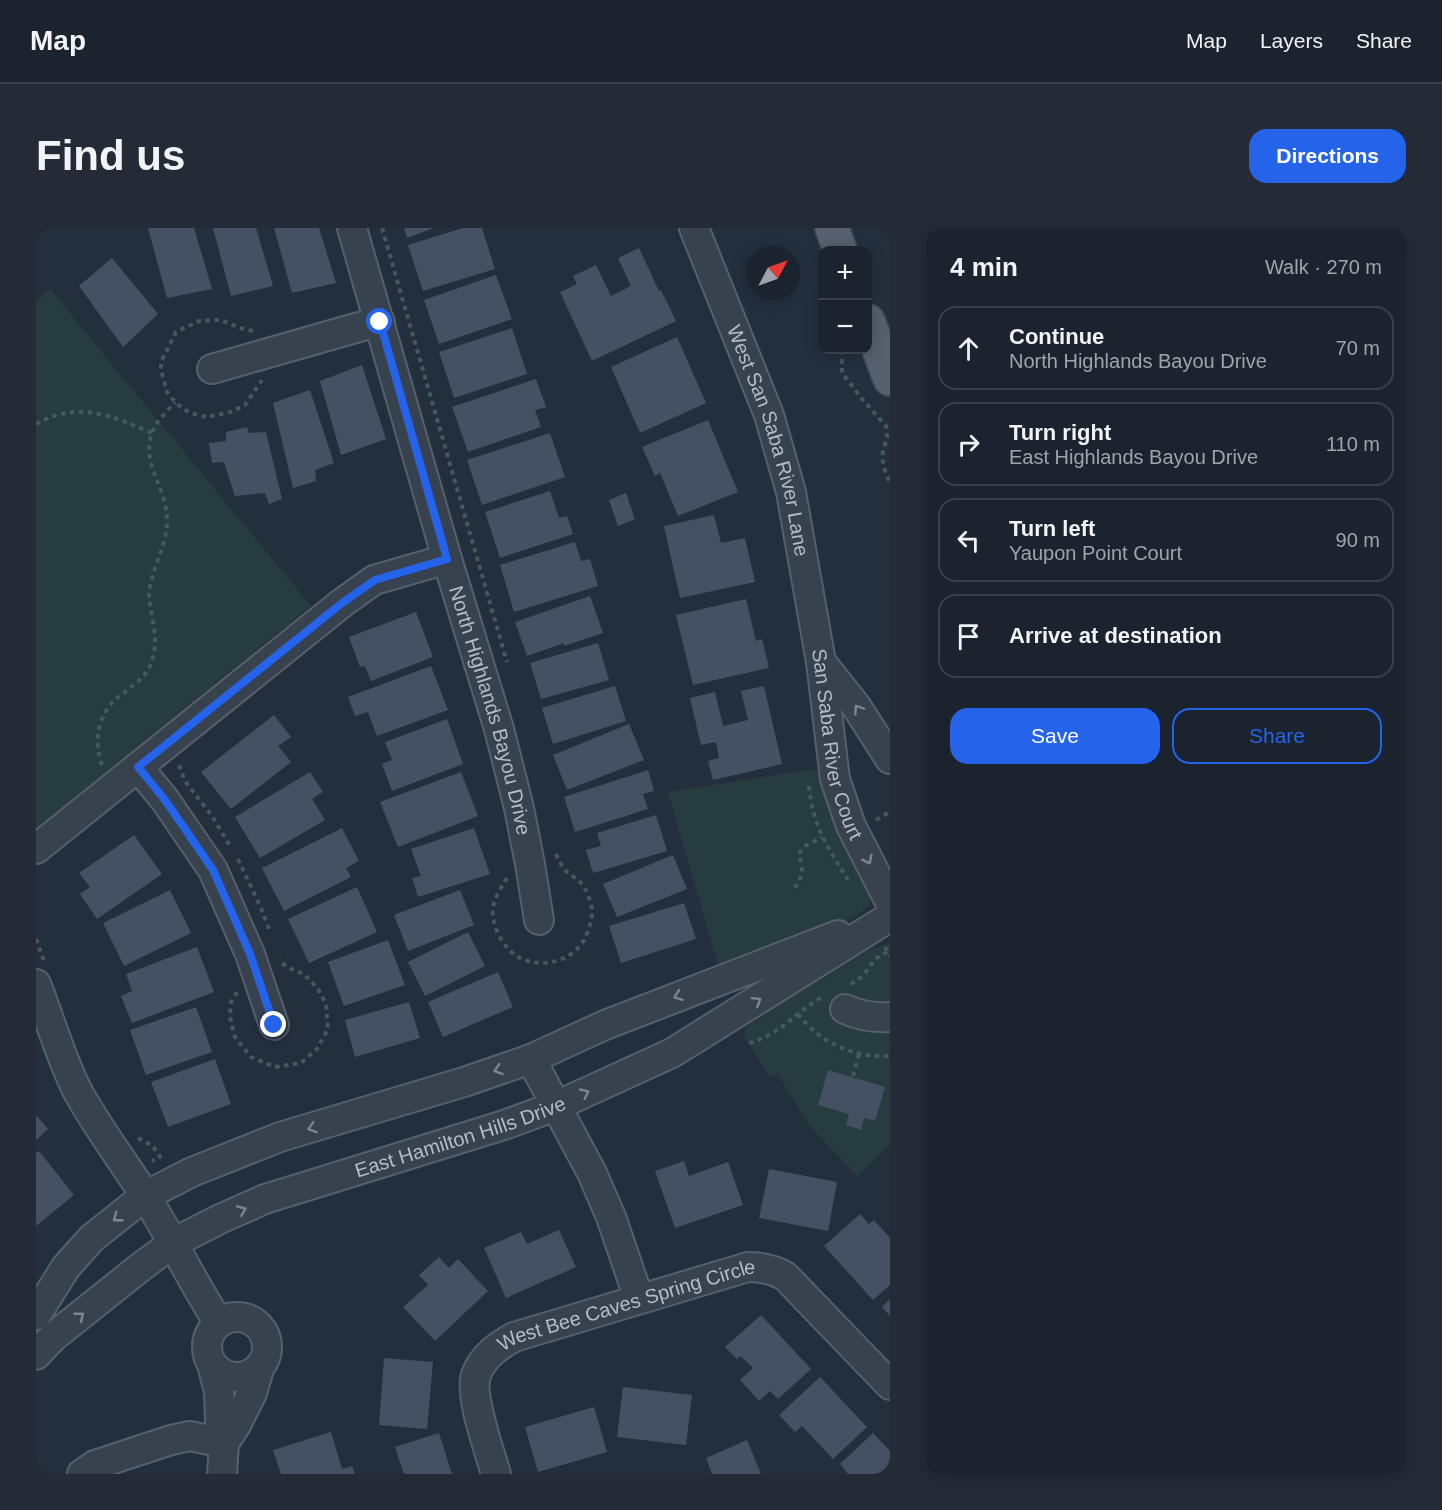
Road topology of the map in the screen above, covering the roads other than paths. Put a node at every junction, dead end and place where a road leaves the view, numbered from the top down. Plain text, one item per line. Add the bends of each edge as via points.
1 (352, 228) edge
2 (694, 228) edge
3 (832, 228) edge
4 (839, 246) edge
5 (380, 322) junction
6 (872, 334) edge
7 (212, 369) dead end
8 (890, 379) edge
9 (447, 559) junction
10 (821, 662) junction
11 (890, 759) edge
12 (127, 776) junction
13 (36, 849) edge
14 (890, 902) edge
15 (890, 916) edge
16 (538, 920) dead end
17 (36, 984) edge
18 (845, 1009) dead end
19 (890, 1017) edge
20 (274, 1025) dead end
21 (531, 1059) junction
22 (556, 1106) junction
23 (145, 1196) junction
24 (173, 1243) junction
25 (639, 1299) junction
26 (36, 1315) edge
27 (219, 1323) junction
28 (36, 1355) edge
29 (212, 1364) junction
30 (259, 1369) junction
31 (890, 1385) edge
32 (224, 1443) junction
33 (82, 1474) edge
34 (222, 1474) edge
35 (496, 1474) edge

1 - 5 street, North Highlands Bayou Drive
2 - 10 street, West San Saba River Lane via 769,415 791,492
3 - 4 main road
5 - 7 street
5 - 9 street, North Highlands Bayou Drive
6 - 8 main road
9 - 12 street via 375,580
9 - 16 street, North Highlands Bayou Drive via 519,808
11 -> 10 street, San Saba River Court via 856,706
10 -> 14 street, San Saba River Court via 835,779 851,826
12 - 13 street
12 - 20 street via 165,800 213,870 250,954
15 -> 21 street, East Hamilton Hills Drive via 605,1025
22 -> 15 street, East Hamilton Hills Drive via 672,1053
17 - 23 street via 77,1089
18 - 19 street via 875,1018
21 - 22 street
21 -> 23 street, East Hamilton Hills Drive via 280,1137 192,1172
24 -> 22 street, East Hamilton Hills Drive via 265,1199
22 - 25 street via 611,1217
23 - 24 street
23 -> 26 street, East Hamilton Hills Drive via 92,1238 66,1267
24 - 27 street
28 -> 24 street, East Hamilton Hills Drive via 53,1337
25 - 31 street, West Bee Caves Spring Circle via 748,1267 774,1270 785,1276
25 - 35 street, West Bee Caves Spring Circle via 514,1337 498,1345 485,1359 475,1376 475,1400
27 - 29 street via 208,1338
27 - 30 street via 235,1316 261,1327 267,1353
29 - 30 street via 217,1371 237,1378
29 - 32 street
30 - 32 street via 252,1393
32 - 33 street via 190,1436 171,1440 95,1465
32 - 34 street

